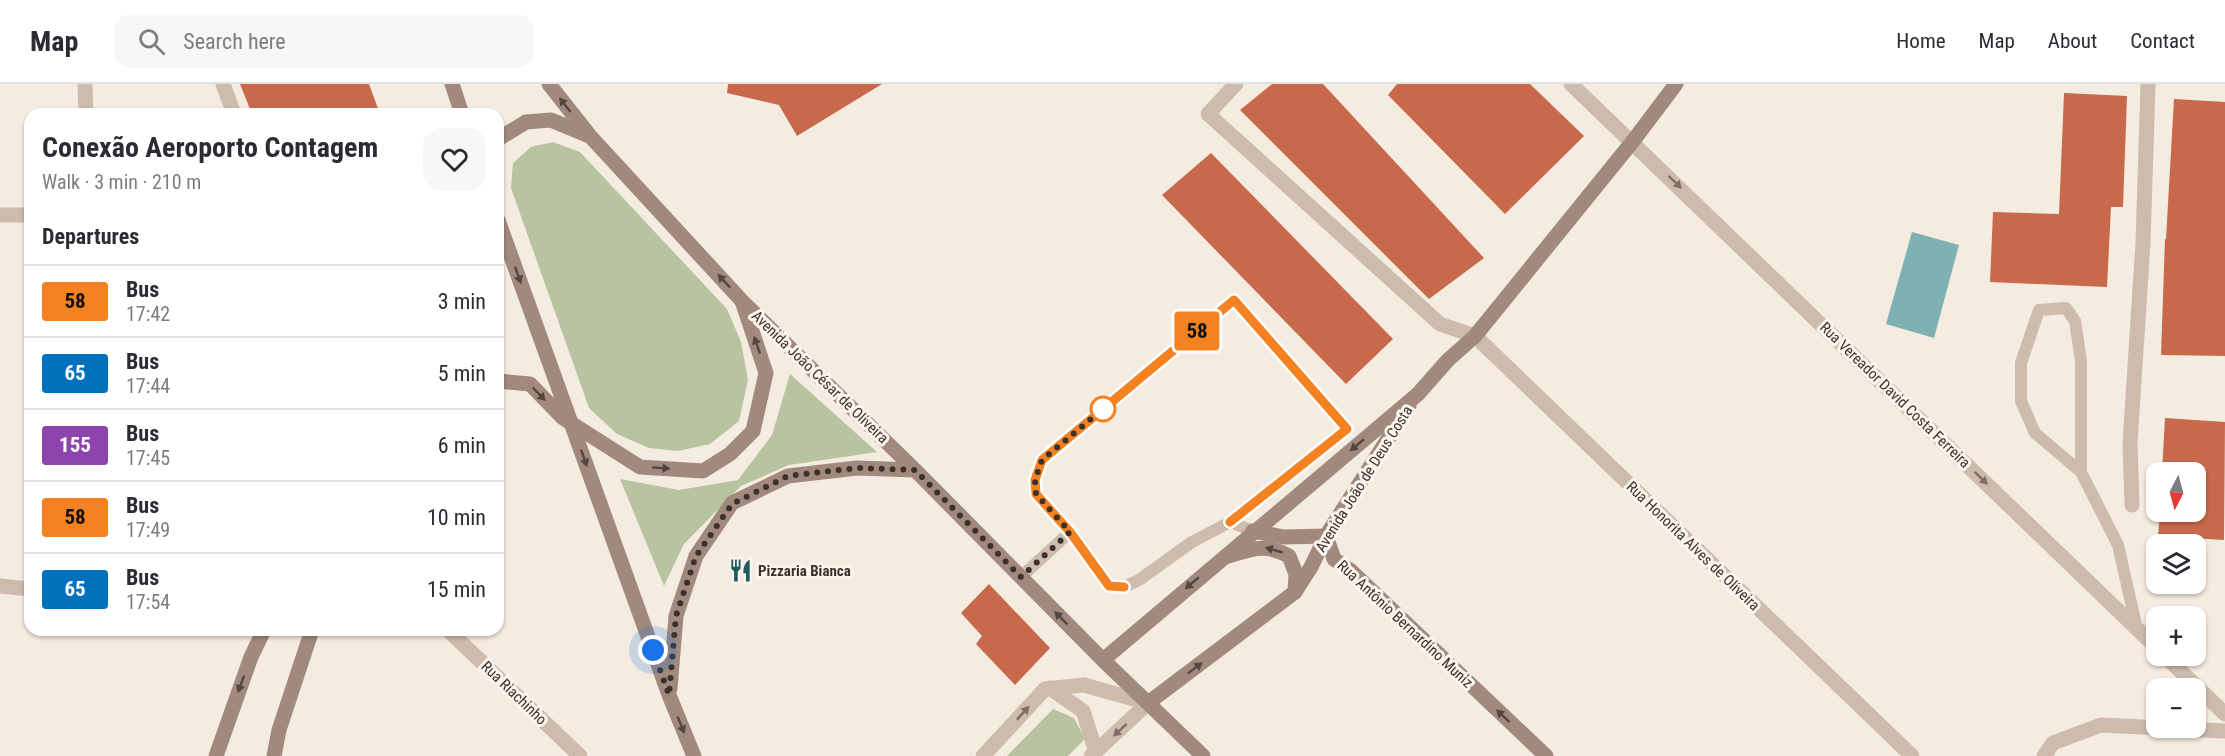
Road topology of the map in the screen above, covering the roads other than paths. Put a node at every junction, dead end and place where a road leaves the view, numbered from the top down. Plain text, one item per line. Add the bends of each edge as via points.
1 (85, 84) edge
2 (223, 84) edge
3 (452, 84) edge
4 (549, 84) edge
5 (1236, 84) edge
6 (1571, 84) edge
7 (1676, 84) edge
8 (2148, 84) edge
9 (86, 108) edge
10 (232, 108) edge
11 (460, 108) edge
12 (504, 135) edge
13 (590, 136) junction
14 (1633, 141) junction
15 (0, 215) edge
16 (24, 215) edge
17 (504, 236) edge
18 (742, 301) junction
19 (1474, 336) junction
20 (504, 382) edge
21 (1418, 394) junction
22 (573, 425) junction
23 (915, 470) junction
24 (2081, 472) junction
25 (2132, 505) dead end
26 (1230, 522) junction
27 (1252, 531) junction
28 (1070, 532) junction
29 (1326, 536) junction
30 (1222, 557) junction
31 (1021, 577) junction
32 (0, 586) edge
33 (24, 589) edge
34 (1295, 592) junction
35 (2137, 629) junction
36 (261, 636) edge
37 (310, 636) edge
38 (454, 636) edge
39 (2146, 638) edge
40 (1103, 660) junction
41 (2175, 666) edge
42 (1050, 688) junction
43 (669, 695) junction
44 (1148, 703) junction
45 (2225, 714) edge
46 (2225, 731) edge
47 (1094, 754) edge
48 (216, 756) edge
49 (274, 756) edge
50 (580, 756) edge
51 (694, 756) edge
52 (983, 756) edge
53 (1203, 756) edge
54 (1546, 756) edge
55 (1912, 756) edge
56 (2044, 756) edge

1 - 9 street
2 - 10 street
3 - 11 main road
13 -> 4 main road, Avenida João César de Oliveira
5 - 19 street via 1208,114 1440,324
6 - 14 street, Rua Vereador David Costa Ferreira
7 - 14 main road, Avenida João de Deus Costa
8 - 25 street via 2144,243 2130,443
12 - 13 main road via 526,122 551,120
18 -> 13 main road, Avenida João César de Oliveira
14 - 19 main road, Avenida João de Deus Costa
14 -> 35 street, Rua Vereador David Costa Ferreira
15 - 16 street
17 -> 22 main road
22 -> 18 main road via 640,466 703,471 730,454 753,430 766,373
18 - 23 main road, Avenida João César de Oliveira
19 - 21 main road, Avenida João de Deus Costa
19 - 55 street, Rua Honorita Alves de Oliveira
20 -> 22 main road via 530,384
21 -> 27 main road, Avenida João de Deus Costa
21 - 29 main road, Avenida João de Deus Costa
22 -> 43 main road
23 - 31 main road, Avenida João César de Oliveira
23 - 43 main road via 857,468 788,476 732,504 696,556 676,616
24 - 24 lane via 2081,361 2075,321 2066,308 2039,310 2021,363 2021,400 2035,433
24 - 35 lane via 2118,545
26 - 27 lane
26 - 28 lane via 1124,587 1109,586
26 - 28 lane via 1347,429 1234,300 1042,460 1035,480 1036,494
27 - 29 main road via 1284,537
27 - 30 main road, Avenida João de Deus Costa
28 - 31 lane
29 - 34 main road, Avenida João de Deus Costa
54 -> 29 main road, Rua Antônio Bernardino Muniz via 1334,559
34 -> 30 main road via 1296,574 1290,556 1278,550 1262,547
30 -> 40 main road, Avenida João de Deus Costa
40 -> 31 main road, Avenida João César de Oliveira
32 - 33 street
44 -> 34 main road, Avenida João de Deus Costa
35 - 39 street, Rua Vereador David Costa Ferreira
36 -> 48 main road
37 - 49 main road
38 - 50 street, Rua Riachinho
40 - 44 main road, Avenida João César de Oliveira
41 - 45 street
42 - 44 street via 1084,685
42 - 47 street, Avenida João de Deus Costa via 1083,711
52 -> 42 street
43 -> 51 main road
44 -> 47 street, Avenida João de Deus Costa
44 - 53 main road, Avenida João César de Oliveira
46 - 56 street via 2102,725 2053,743

